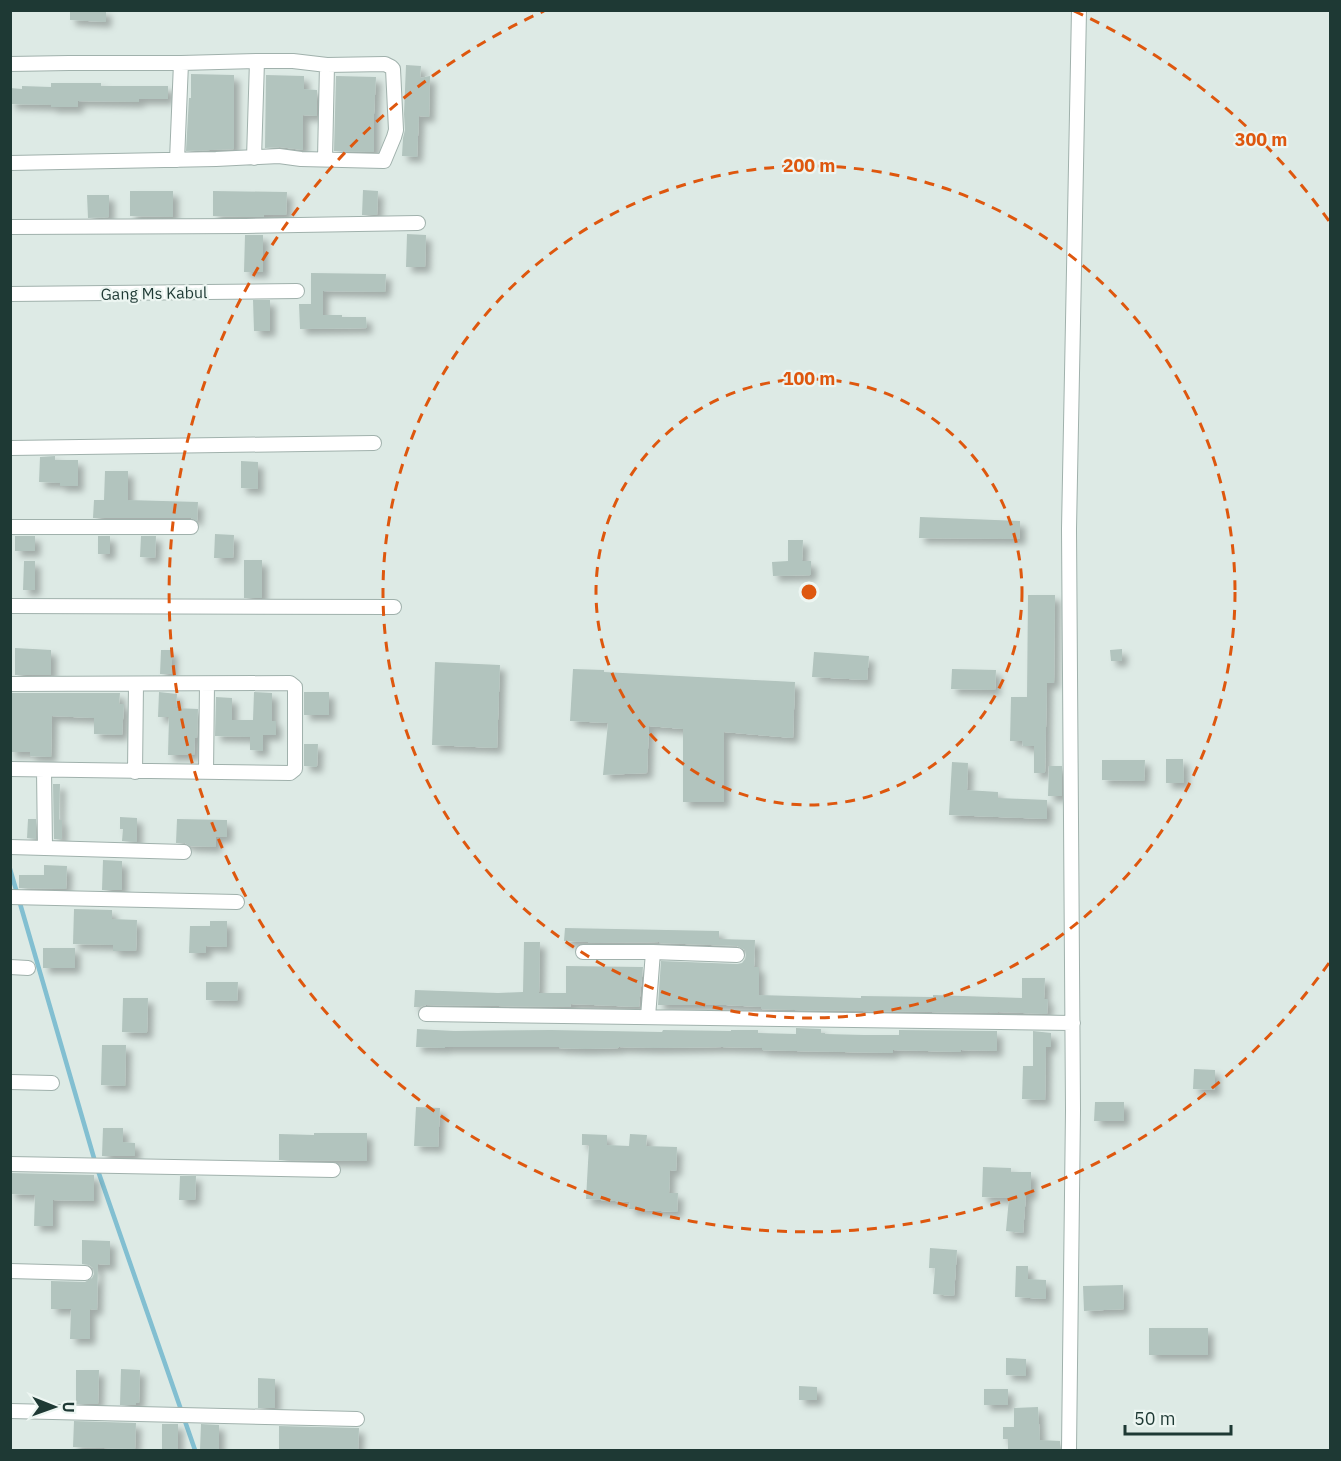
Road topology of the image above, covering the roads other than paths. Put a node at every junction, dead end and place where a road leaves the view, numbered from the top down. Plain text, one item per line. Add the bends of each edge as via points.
1 (1079, 10) edge
2 (257, 61) junction
3 (181, 63) junction
4 (10, 64) edge
5 (327, 65) junction
6 (254, 158) junction
7 (325, 159) junction
8 (177, 160) junction
9 (10, 163) edge
10 (418, 223) dead end
11 (10, 227) edge
12 (297, 291) dead end
13 (10, 294) edge
14 (374, 443) dead end
15 (10, 448) edge
16 (10, 527) edge
17 (191, 527) dead end
18 (10, 606) edge
19 (394, 607) dead end
20 (10, 684) edge
21 (135, 684) junction
22 (207, 684) junction
23 (10, 769) edge
24 (44, 770) junction
25 (135, 772) junction
26 (206, 772) junction
27 (10, 847) edge
28 (45, 848) junction
29 (184, 852) dead end
30 (17, 897) edge
31 (237, 902) dead end
32 (583, 952) dead end
33 (654, 952) junction
34 (737, 955) dead end
35 (10, 968) edge
36 (28, 968) dead end
37 (426, 1014) dead end
38 (648, 1017) junction
39 (1073, 1023) junction
40 (10, 1082) edge
41 (52, 1083) dead end
42 (10, 1164) edge
43 (333, 1170) dead end
44 (10, 1271) edge
45 (85, 1273) dead end
46 (10, 1411) edge
47 (357, 1419) dead end
48 (1069, 1450) edge

1 - 39 street via 1069,529
2 - 3 street
2 - 5 street
2 - 6 street
3 - 4 street
3 - 8 street
5 - 7 street
5 - 7 street via 392,67 396,130 384,161
6 - 7 street
6 - 8 street
8 - 9 street
10 - 11 street
12 - 13 street, Gang Ms Kabul
14 - 15 street
16 - 17 street
18 - 19 street
20 - 21 street
21 - 22 street
21 - 25 street
22 - 26 street
22 - 26 street via 293,685 295,769 290,773
23 - 24 street
24 - 25 street
24 - 28 street
25 - 26 street
27 - 28 street
28 - 29 street
30 - 31 street
32 - 33 street
33 - 34 street
33 - 38 street
35 - 36 street
37 - 38 street
38 - 39 street
39 - 48 street
40 - 41 street
42 - 43 street
44 - 45 street
46 - 47 street

